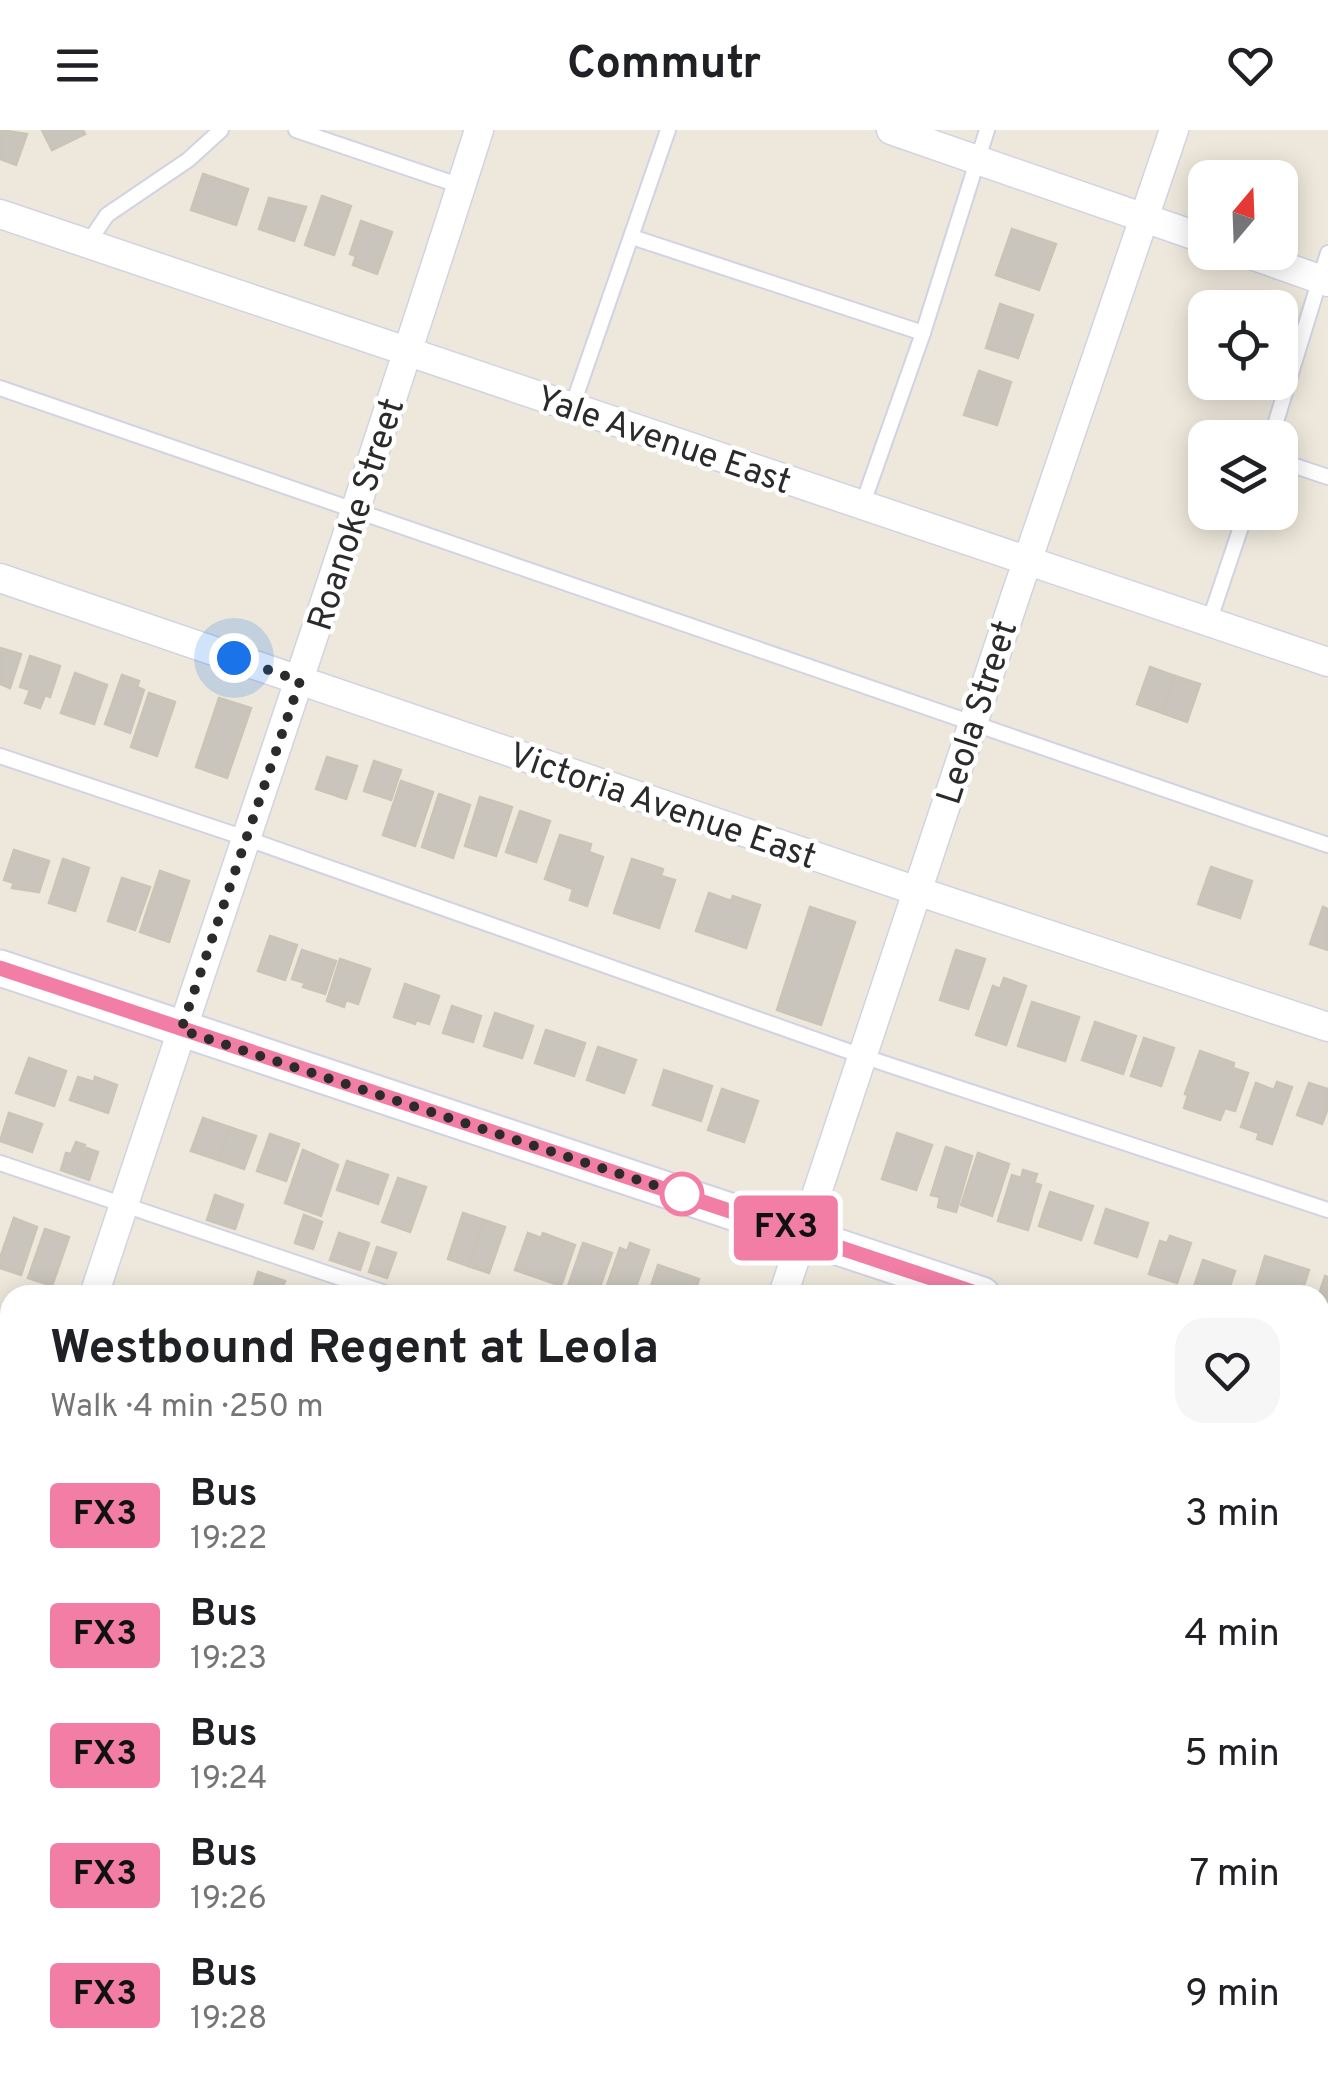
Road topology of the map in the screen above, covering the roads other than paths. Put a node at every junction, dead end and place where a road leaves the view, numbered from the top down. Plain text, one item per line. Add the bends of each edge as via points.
1 (221, 130) edge
2 (296, 130) edge
3 (479, 130) edge
4 (668, 130) edge
5 (891, 130) edge
6 (987, 130) edge
7 (1174, 130) edge
8 (978, 160) junction
9 (461, 186) junction
10 (0, 214) edge
11 (1145, 219) junction
12 (1188, 233) edge
13 (632, 237) junction
14 (88, 243) junction
15 (1298, 265) edge
16 (1325, 272) edge
17 (923, 332) junction
18 (408, 353) junction
19 (0, 388) edge
20 (572, 407) junction
21 (1276, 420) edge
22 (1298, 467) edge
23 (1328, 477) edge
24 (862, 506) junction
25 (356, 508) junction
26 (1240, 530) edge
27 (1029, 562) junction
28 (0, 578) edge
29 (1209, 622) junction
30 (1328, 662) edge
31 (300, 681) junction
32 (972, 725) junction
33 (0, 756) edge
34 (245, 838) junction
35 (1328, 845) edge
36 (916, 891) junction
37 (0, 968) edge
38 (1328, 1028) edge
39 (181, 1030) junction
40 (862, 1056) junction
41 (0, 1163) edge
42 (124, 1204) junction
43 (1328, 1210) edge
44 (803, 1234) junction
45 (97, 1285) edge
46 (362, 1285) edge
47 (786, 1285) edge
48 (953, 1285) edge

1 - 14 lane via 107,215
2 - 9 lane
3 - 9 street, Roanoke Street
4 - 13 lane
5 - 8 street
6 - 8 lane
7 - 11 street, Leola Street
8 - 11 street
8 - 17 lane
9 - 18 street, Roanoke Street
10 - 14 street, Yale Avenue East
11 - 12 street
11 - 27 street, Leola Street
13 - 17 lane
13 - 20 lane
14 - 18 street, Yale Avenue East
15 - 16 street
16 - 21 lane
17 - 24 lane
18 - 20 street, Yale Avenue East
18 - 25 street, Roanoke Street
19 - 25 lane
20 - 24 street, Yale Avenue East
22 - 23 lane
24 - 27 street, Yale Avenue East
25 - 31 street, Roanoke Street
25 - 32 lane
26 - 29 lane
27 - 29 street, Yale Avenue East
27 - 32 street, Leola Street
28 - 31 street, Victoria Avenue East
29 - 30 street, Yale Avenue East
31 - 34 street, Roanoke Street
31 - 36 street, Victoria Avenue East
32 - 35 lane
32 - 36 street, Leola Street
33 - 34 lane
34 - 39 street, Roanoke Street
34 - 40 lane
36 - 38 street, Victoria Avenue East
36 - 40 street, Leola Street
37 - 39 street
39 - 42 street, Roanoke Street
39 - 44 street
40 - 43 lane
40 - 44 street, Leola Street
41 - 42 lane
42 - 45 street, Roanoke Street
42 - 46 lane
44 - 47 street, Leola Street
44 - 48 street

